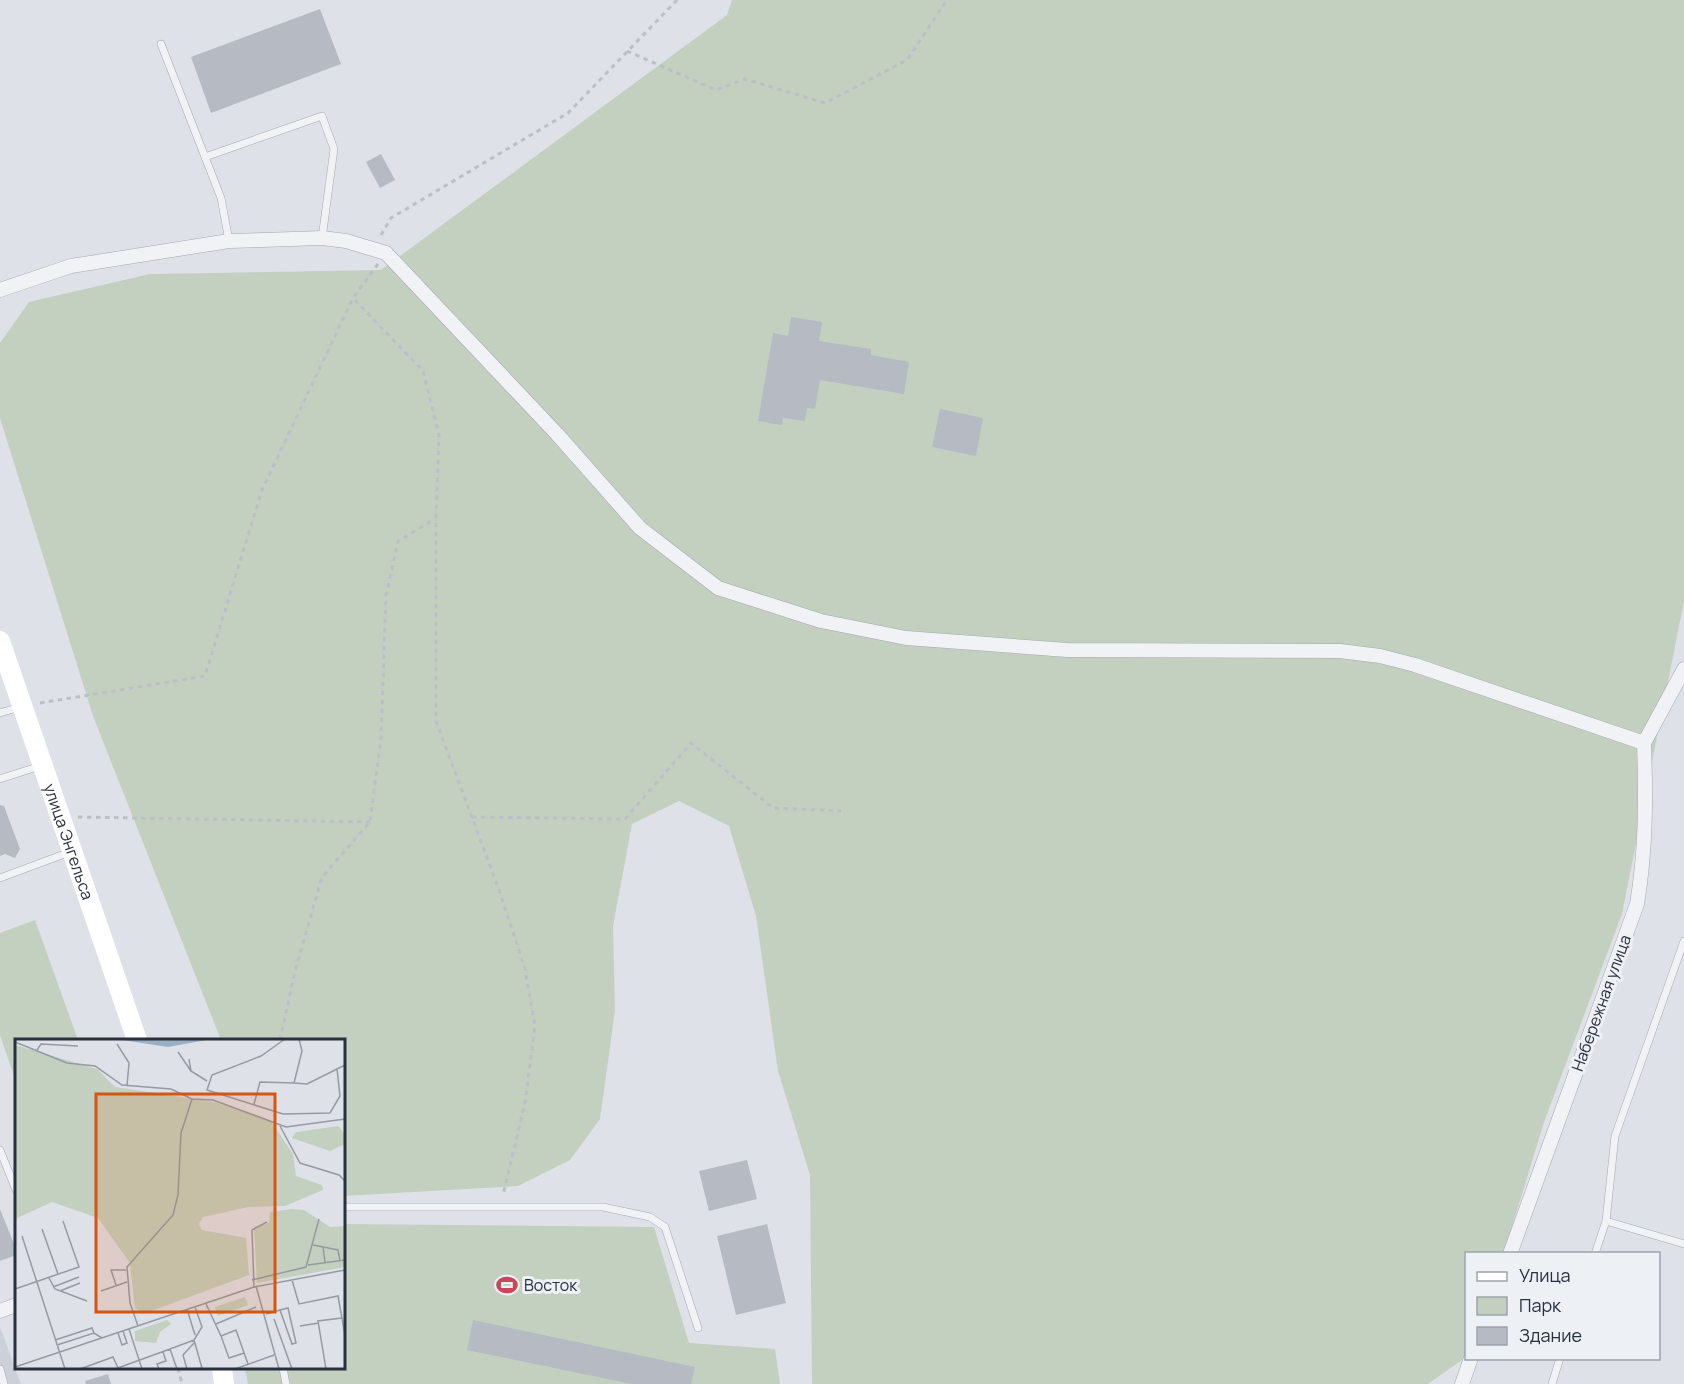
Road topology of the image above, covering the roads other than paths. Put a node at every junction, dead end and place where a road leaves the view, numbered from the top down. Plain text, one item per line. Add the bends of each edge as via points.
1 (161, 44) dead end
2 (205, 157) junction
3 (322, 238) junction
4 (229, 241) junction
5 (0, 290) edge
6 (0, 641) edge
7 (1684, 669) edge
8 (23, 706) junction
9 (0, 713) edge
10 (1644, 743) junction
11 (42, 765) junction
12 (0, 779) edge
13 (72, 851) junction
14 (0, 878) edge
15 (1684, 941) edge
16 (136, 1039) edge
17 (0, 1150) edge
18 (15, 1188) edge
19 (345, 1207) edge
20 (1606, 1221) junction
21 (1684, 1244) edge
22 (1511, 1252) edge
23 (1596, 1252) edge
24 (15, 1305) edge
25 (0, 1311) edge
26 (698, 1328) dead end
27 (1471, 1360) edge
28 (1560, 1360) edge
29 (0, 1369) edge
30 (222, 1369) edge
31 (283, 1369) edge
32 (4, 1384) edge
33 (224, 1384) edge
34 (286, 1384) edge
35 (1462, 1384) edge
36 (1552, 1384) edge

1 - 2 lane
2 - 3 lane via 322,116 334,149
2 - 4 lane via 221,198
3 - 4 street
3 - 10 street via 380,251 557,434 640,528 718,588 821,621 906,638 1067,650 1340,651 1380,656
4 - 5 street via 71,266
6 - 8 main road, улица Энгельса
7 - 10 street
8 - 9 lane
8 - 11 main road, улица Энгельса
10 - 22 street, Набережная улица via 1647,814 1637,904
11 - 12 lane
11 - 13 main road, улица Энгельса
13 - 14 lane
13 - 16 main road, улица Энгельса
15 - 20 lane via 1615,1136
17 - 18 lane
19 - 26 lane via 603,1207 650,1217 666,1227
20 - 21 lane
20 - 23 lane
24 - 25 street
27 - 35 street
28 - 36 lane
29 - 32 lane
30 - 33 main road
31 - 34 lane

